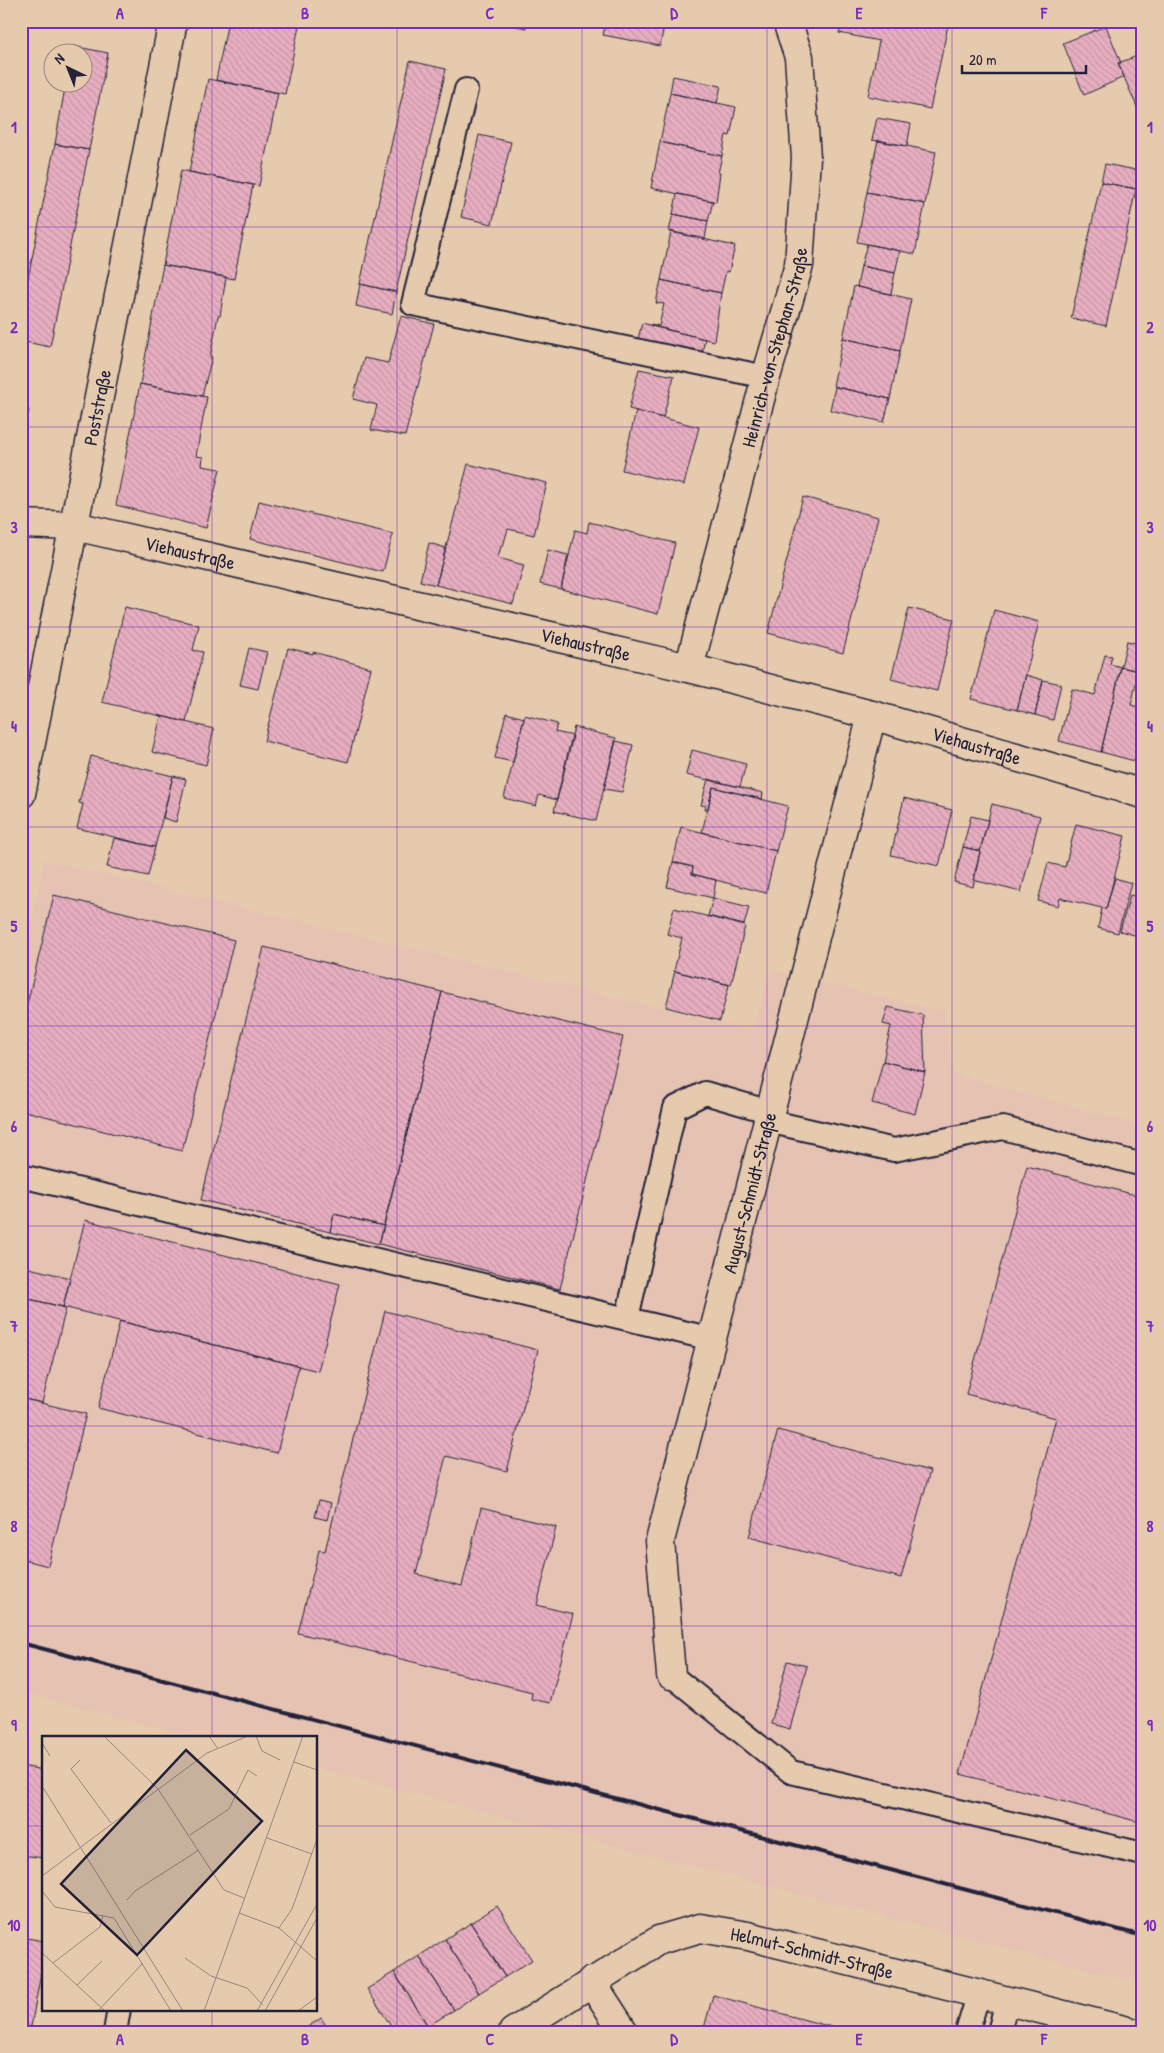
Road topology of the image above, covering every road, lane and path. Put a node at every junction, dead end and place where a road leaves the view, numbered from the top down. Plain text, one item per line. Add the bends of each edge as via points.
1 (173, 21) edge
2 (787, 21) edge
3 (466, 90) dead end
4 (766, 377) junction
5 (21, 524) edge
6 (75, 526) junction
7 (690, 668) junction
8 (872, 715) junction
9 (21, 794) edge
10 (1143, 794) edge
11 (769, 1117) junction
12 (1143, 1165) edge
13 (21, 1176) edge
14 (628, 1318) junction
15 (712, 1339) junction
16 (671, 1675) joint
17 (1143, 1854) edge
18 (590, 1982) junction
19 (979, 1993) junction
20 (1007, 2001) junction
21 (119, 2010) edge
22 (115, 2032) edge
23 (513, 2032) edge
24 (624, 2032) edge
25 (967, 2032) edge
26 (999, 2032) edge
27 (1132, 2032) edge

1 - 6 street, Poststraße
2 - 4 street, Heinrich-von-Stephan-Straße via 798,57 806,158 799,265
3 - 4 lane via 413,304
4 - 7 street, Heinrich-von-Stephan-Straße
5 - 6 street, Viehaustraße
6 - 7 street, Viehaustraße
6 - 9 street, Poststraße
7 - 8 street, Viehaustraße
8 - 10 street, Viehaustraße
8 - 11 street, August-Schmidt-Straße
11 - 12 lane via 894,1150 1003,1128
11 - 14 lane via 705,1093 675,1108
11 - 15 street, August-Schmidt-Straße
13 - 14 lane
14 - 15 lane
15 - 16 street, August-Schmidt-Straße via 660,1541
16 - 17 lane via 791,1772
18 - 19 street, Helmut-Schmidt-Straße via 659,1940 700,1928 748,1936
18 - 23 street, Helmut-Schmidt-Straße
18 - 24 street
19 - 20 street, Helmut-Schmidt-Straße
19 - 25 lane
20 - 26 lane
20 - 27 street, Helmut-Schmidt-Straße
21 - 22 lane

